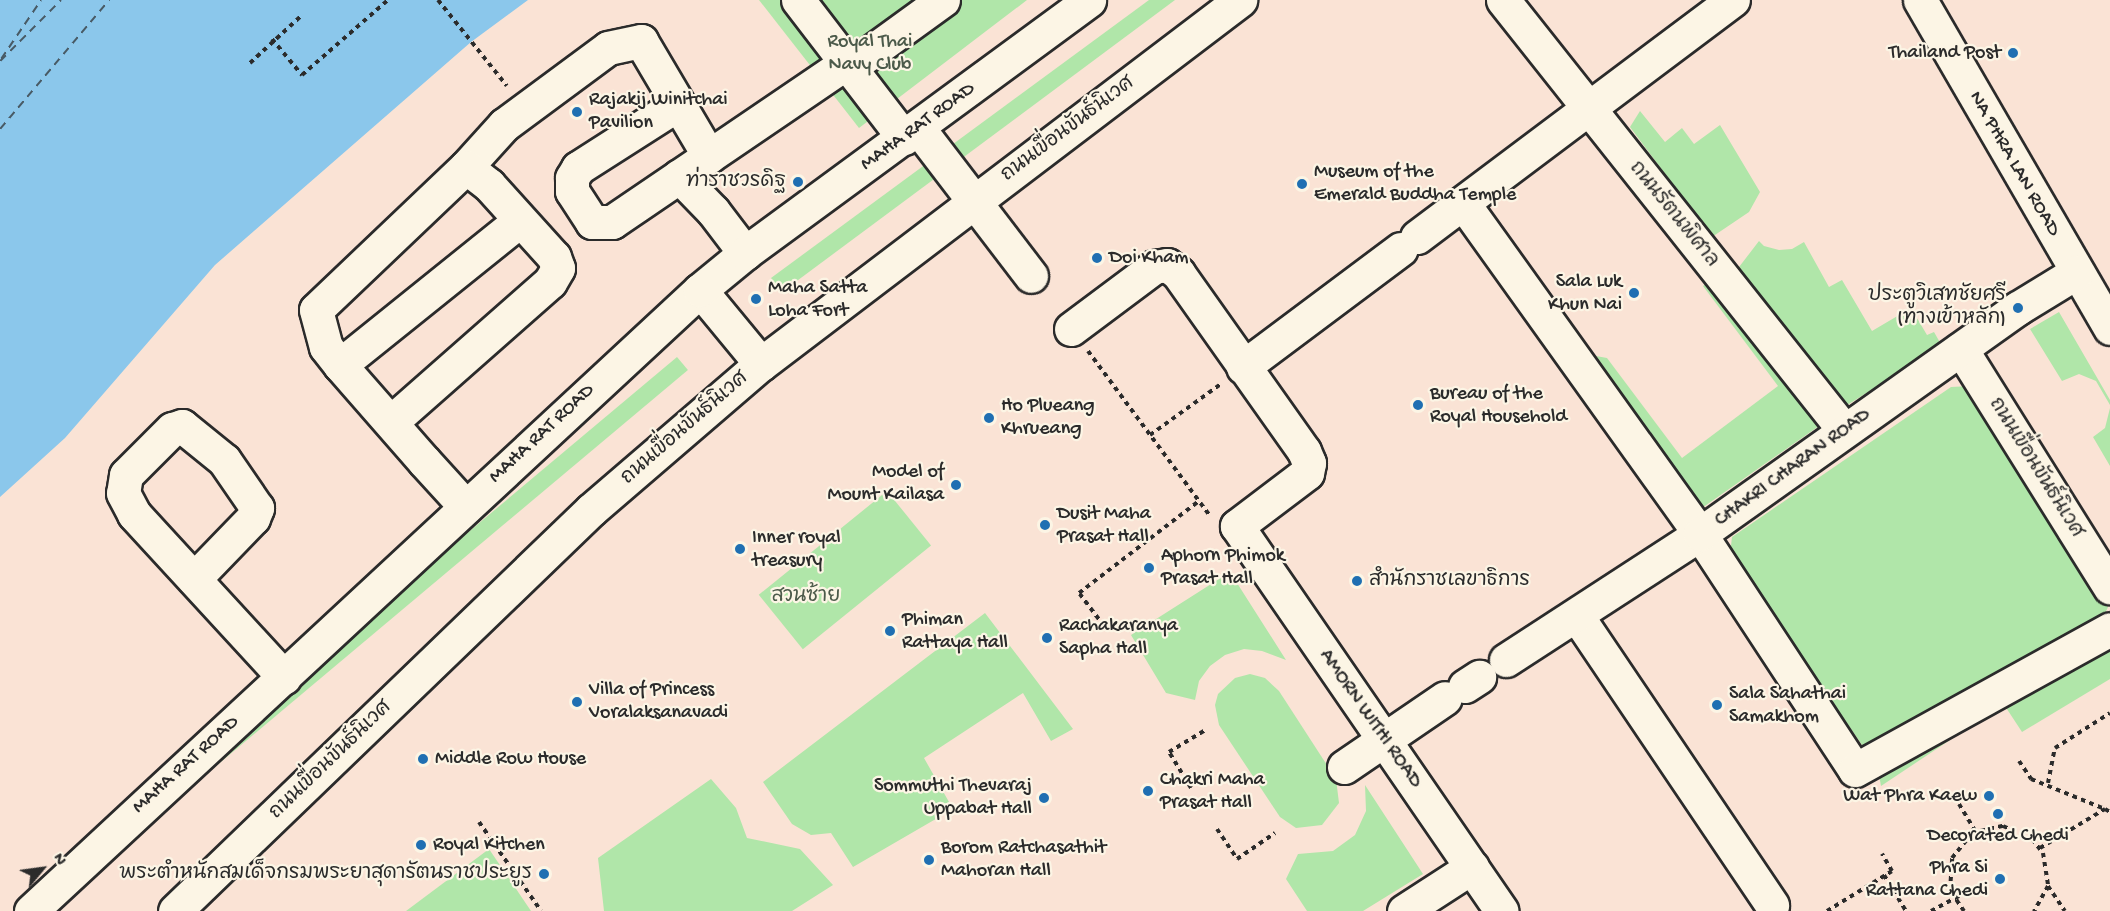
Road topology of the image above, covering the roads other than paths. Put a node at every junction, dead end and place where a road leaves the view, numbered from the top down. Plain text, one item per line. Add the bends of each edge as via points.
1 (798, 0) edge
2 (943, 0) edge
3 (1089, 0) edge
4 (1240, 0) edge
5 (1503, 0) edge
6 (1733, 0) edge
7 (1920, 0) edge
8 (848, 65) junction
9 (678, 104) junction
10 (1590, 111) junction
11 (911, 133) junction
12 (709, 156) junction
13 (466, 167) junction
14 (679, 176) junction
15 (974, 202) junction
16 (1463, 203) junction
17 (519, 221) junction
18 (745, 253) junction
19 (2077, 272) junction
20 (1031, 276) dead end
21 (700, 290) junction
22 (2106, 312) edge
23 (1071, 329) road end
24 (1961, 348) junction
25 (340, 364) junction
26 (761, 364) junction
27 (1243, 367) junction
28 (391, 422) junction
29 (1844, 430) junction
30 (466, 507) junction
31 (1700, 534) junction
32 (194, 579) dead end
33 (2110, 587) edge
34 (1577, 616) junction
35 (2110, 629) edge
36 (1506, 660) dead end
37 (284, 677) junction
38 (1463, 687) dead end
39 (1383, 738) junction
40 (1344, 767) dead end
41 (1472, 867) junction
42 (1772, 905) dead end
43 (31, 911) edge
44 (175, 911) edge
45 (1404, 911) edge
46 (1502, 911) edge

1 - 8 street
2 - 8 street
3 - 11 street, MAHA RAT ROAD
4 - 15 street, ถนนเขื่อนขันธ์นิเวศ
5 - 10 street, ถนนรัตนพิศาล
6 - 10 street
7 - 19 street, NA PHRA LAN ROAD
8 - 11 street
8 - 12 street
9 - 12 street
9 - 13 street via 641,41 608,48 504,125
9 - 14 street via 578,168 572,178 573,192 592,222 612,222
10 - 16 street
10 - 29 street, ถนนรัตนพิศาล
11 - 15 street
11 - 18 street, MAHA RAT ROAD
12 - 14 street
13 - 17 street via 489,185
13 - 25 street via 316,310 326,347
14 - 18 street via 713,211
15 - 20 street
15 - 26 street, ถนนเขื่อนขันธ์นิเวศ
16 - 27 street
16 - 31 street
17 - 25 street
17 - 28 street via 554,257 558,268 550,282
18 - 21 street, MAHA RAT ROAD
19 - 22 street, NA PHRA LAN ROAD
19 - 24 street, CHAKRI CHARAN ROAD
21 - 26 street
21 - 30 street, MAHA RAT ROAD
23 - 27 street via 1154,267 1167,265 1178,273
24 - 29 street, CHAKRI CHARAN ROAD
24 - 33 street, ถนนเขื่อนขันธ์นิเวศ
25 - 28 street
26 - 44 street, ถนนเขื่อนขันธ์นิเวศ via 591,510
27 - 39 street, AMORN WITHI ROAD via 1309,463 1307,473 1226,524
28 - 30 street
29 - 31 street, CHAKRI CHARAN ROAD
30 - 37 street, MAHA RAT ROAD
31 - 34 street, CHAKRI CHARAN ROAD
31 - 35 street via 1855,770
32 - 37 street
34 - 36 street, CHAKRI CHARAN ROAD
34 - 42 street
37 - 43 street, MAHA RAT ROAD
38 - 39 street
39 - 40 street
39 - 41 street, AMORN WITHI ROAD
41 - 45 street
41 - 46 street, AMORN WITHI ROAD

